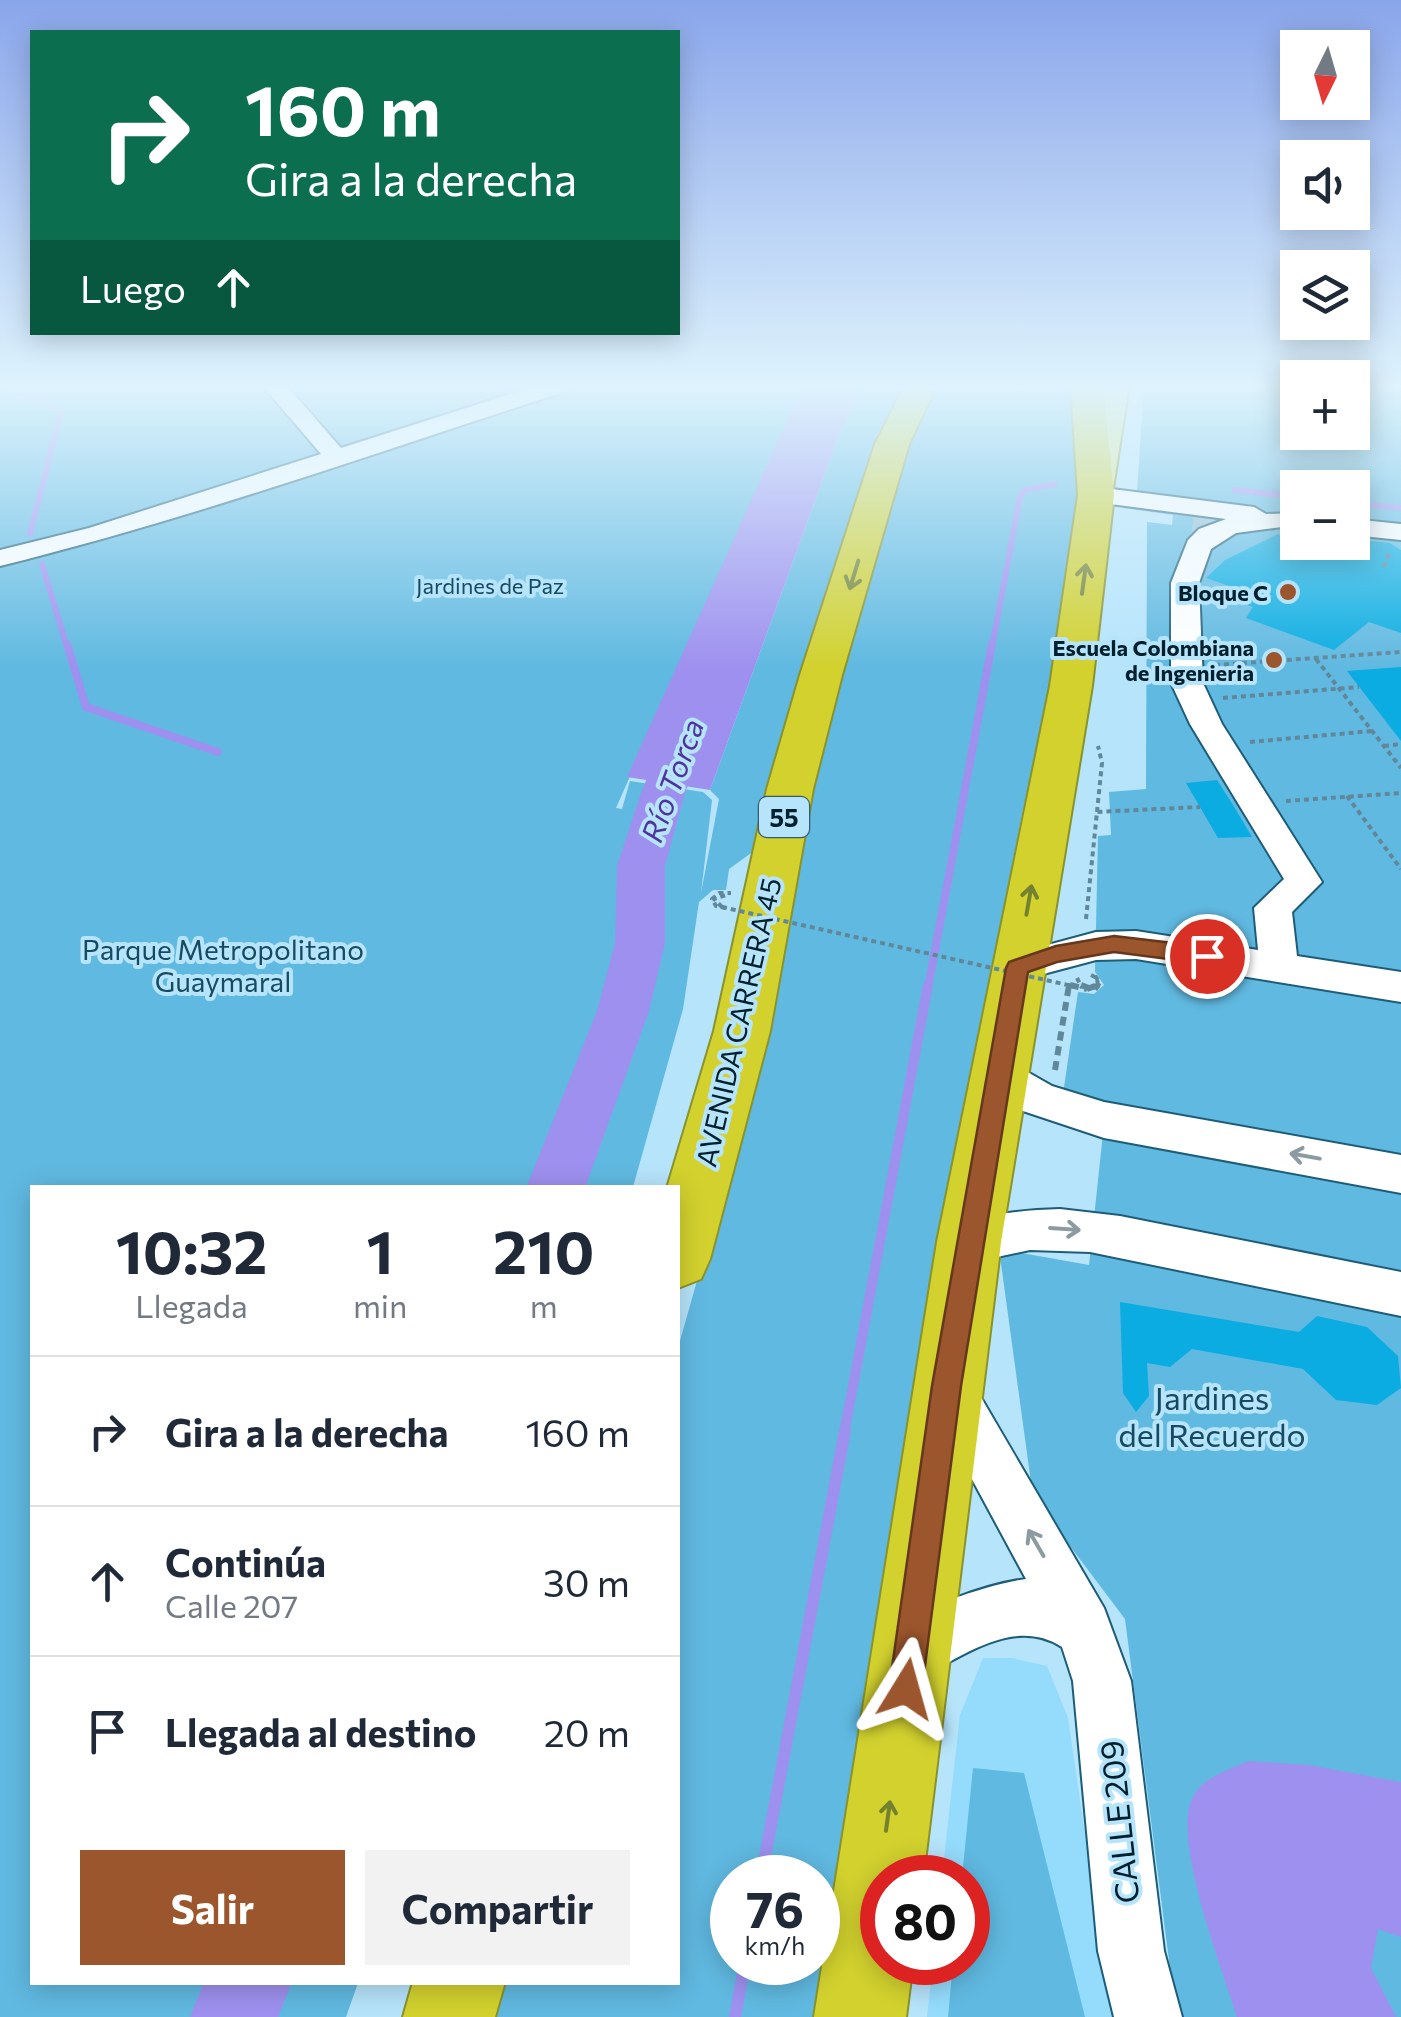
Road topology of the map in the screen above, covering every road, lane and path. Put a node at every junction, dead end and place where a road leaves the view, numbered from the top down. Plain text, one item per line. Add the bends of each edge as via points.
1 (271, 479) edge
2 (881, 479) edge
3 (1093, 479) edge
4 (1099, 479) edge
5 (1095, 502) junction
6 (1280, 519) edge
7 (1280, 521) edge
8 (1214, 524) junction
9 (1370, 529) edge
10 (1401, 532) edge
11 (0, 558) edge
12 (1401, 652) edge
13 (1316, 658) junction
14 (1205, 666) dead end
15 (1359, 687) dead end
16 (1339, 688) junction
17 (1209, 699) dead end
18 (1372, 730) junction
19 (1238, 743) dead end
20 (1401, 744) edge
21 (1384, 746) junction
22 (1401, 768) edge
23 (1401, 792) edge
24 (1348, 796) junction
25 (1258, 803) junction
26 (1401, 869) edge
27 (722, 908) dead end
28 (1279, 966) junction
29 (1017, 968) junction
30 (1401, 986) edge
31 (1087, 990) dead end
32 (999, 1073) junction
33 (1401, 1174) edge
34 (969, 1242) junction
35 (680, 1252) edge
36 (1401, 1294) edge
37 (947, 1386) junction
38 (1084, 1628) junction
39 (910, 1653) junction
40 (459, 1985) edge
41 (449, 2017) edge
42 (860, 2017) edge
43 (1148, 2017) edge

1 - 11 street
2 -> 35 highway, AVENIDA CARRERA 45 / 55 via 790,790 742,1031
3 - 5 highway
4 - 5 main road
5 - 6 street
5 - 8 street
29 -> 5 highway via 1071,686
7 - 8 street
8 - 25 street via 1185,582 1187,683
9 - 10 street
12 - 13 path
13 - 14 path
13 - 16 path
15 - 16 path
16 - 17 path
16 - 18 path
18 - 19 path
18 - 21 path
20 - 21 path
21 - 22 path
23 - 24 path
24 - 25 path
24 - 26 path
25 - 28 street via 1304,882 1273,908
27 - 31 path, bridge via 712,898 726,893 717,895 714,903 1049,981 1096,988 1097,978 1088,974 1100,984 1097,988
28 - 29 street via 1136,945 1085,948
28 - 30 street
29 - 32 highway
33 -> 32 street via 1104,1120 1038,1098
32 - 34 highway
34 -> 36 street via 998,1232 1059,1227
34 - 37 highway
38 -> 37 street, CALLE 209
37 - 39 highway
38 - 39 street via 1046,1606 1008,1610 962,1623
38 - 43 street, CALLE 209 via 1102,1681 1131,1950
42 -> 39 highway
40 - 41 highway

